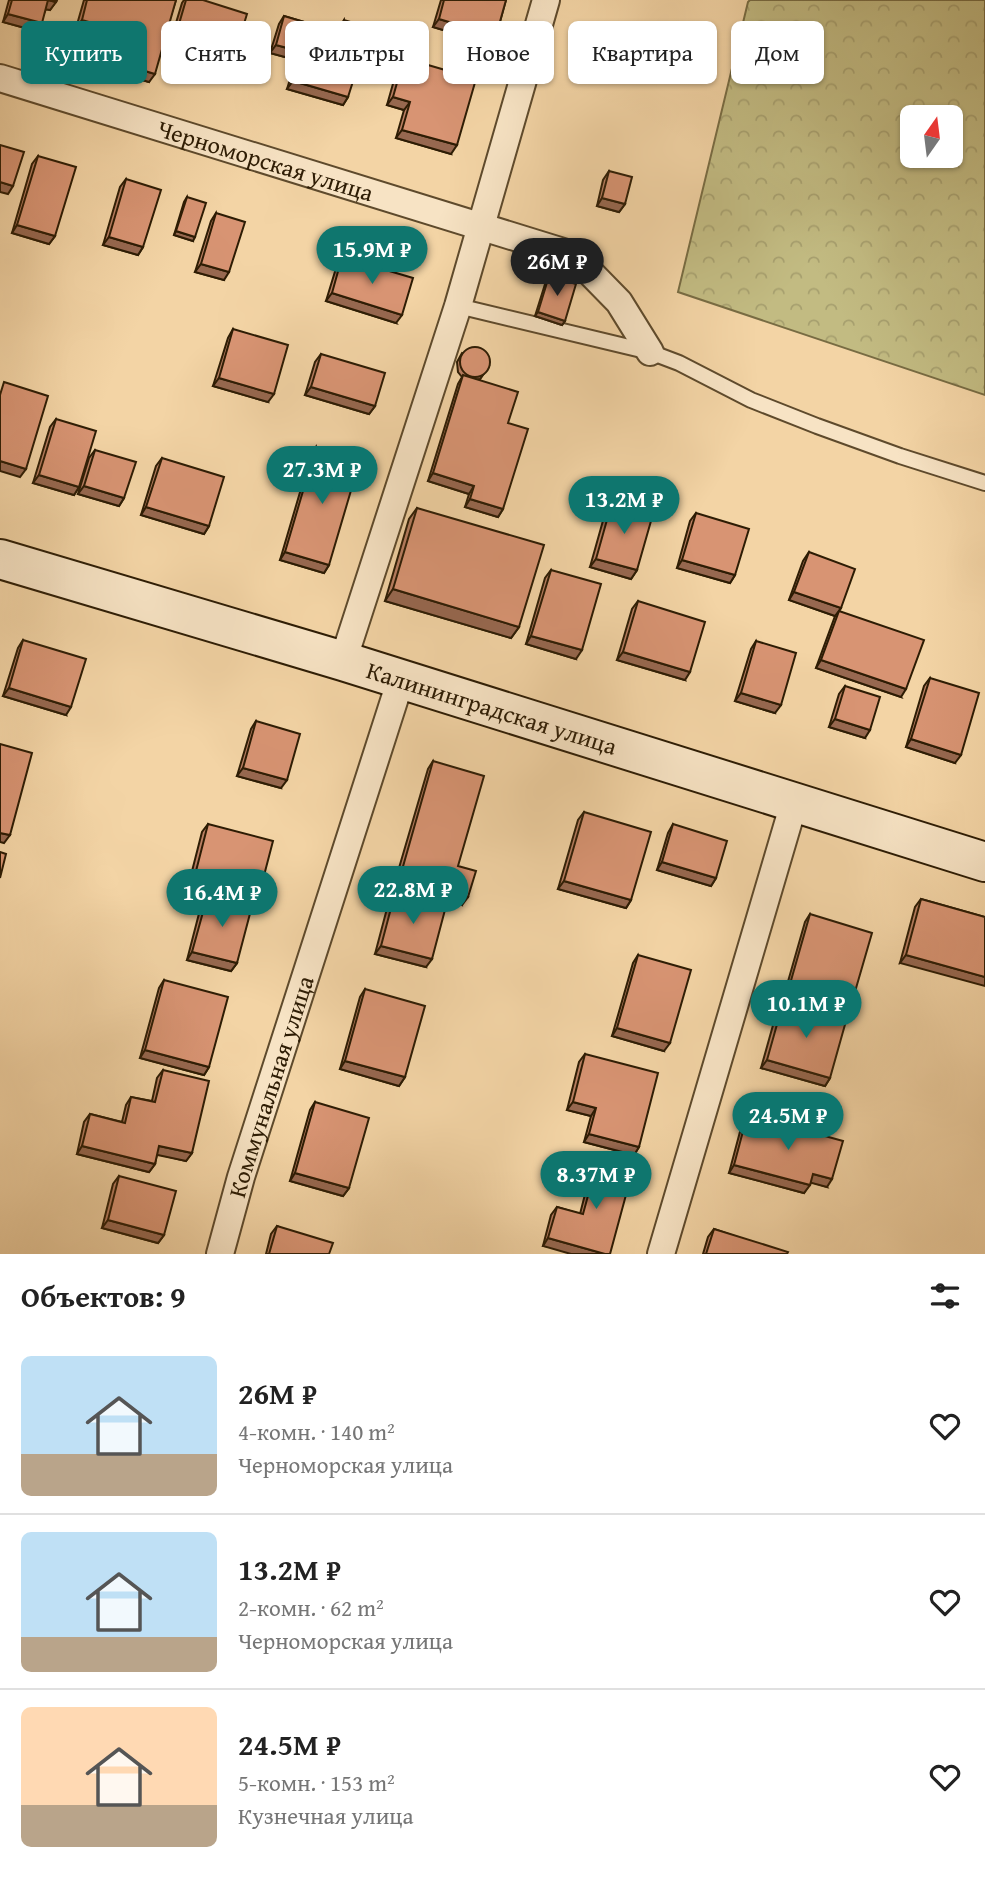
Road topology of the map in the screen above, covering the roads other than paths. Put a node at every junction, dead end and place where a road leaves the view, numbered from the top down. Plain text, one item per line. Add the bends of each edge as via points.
1 (546, 0) edge
2 (0, 78) edge
3 (480, 227) junction
4 (458, 306) junction
5 (650, 352) junction
6 (985, 483) edge
7 (0, 559) edge
8 (343, 661) junction
9 (401, 679) junction
10 (794, 803) junction
11 (985, 862) edge
12 (219, 1254) edge
13 (661, 1254) edge

1 - 3 street
2 - 3 street, Черноморская улица
3 - 4 street
3 - 5 street, Черноморская улица via 573,256 619,302
4 - 5 lane
4 - 8 street
5 - 6 lane via 817,426
7 - 8 main road, Калининградская улица
8 - 9 main road, Калининградская улица
9 - 10 main road, Калининградская улица
9 - 12 street, Коммунальная улица
10 - 11 main road, Калининградская улица
10 - 13 street

